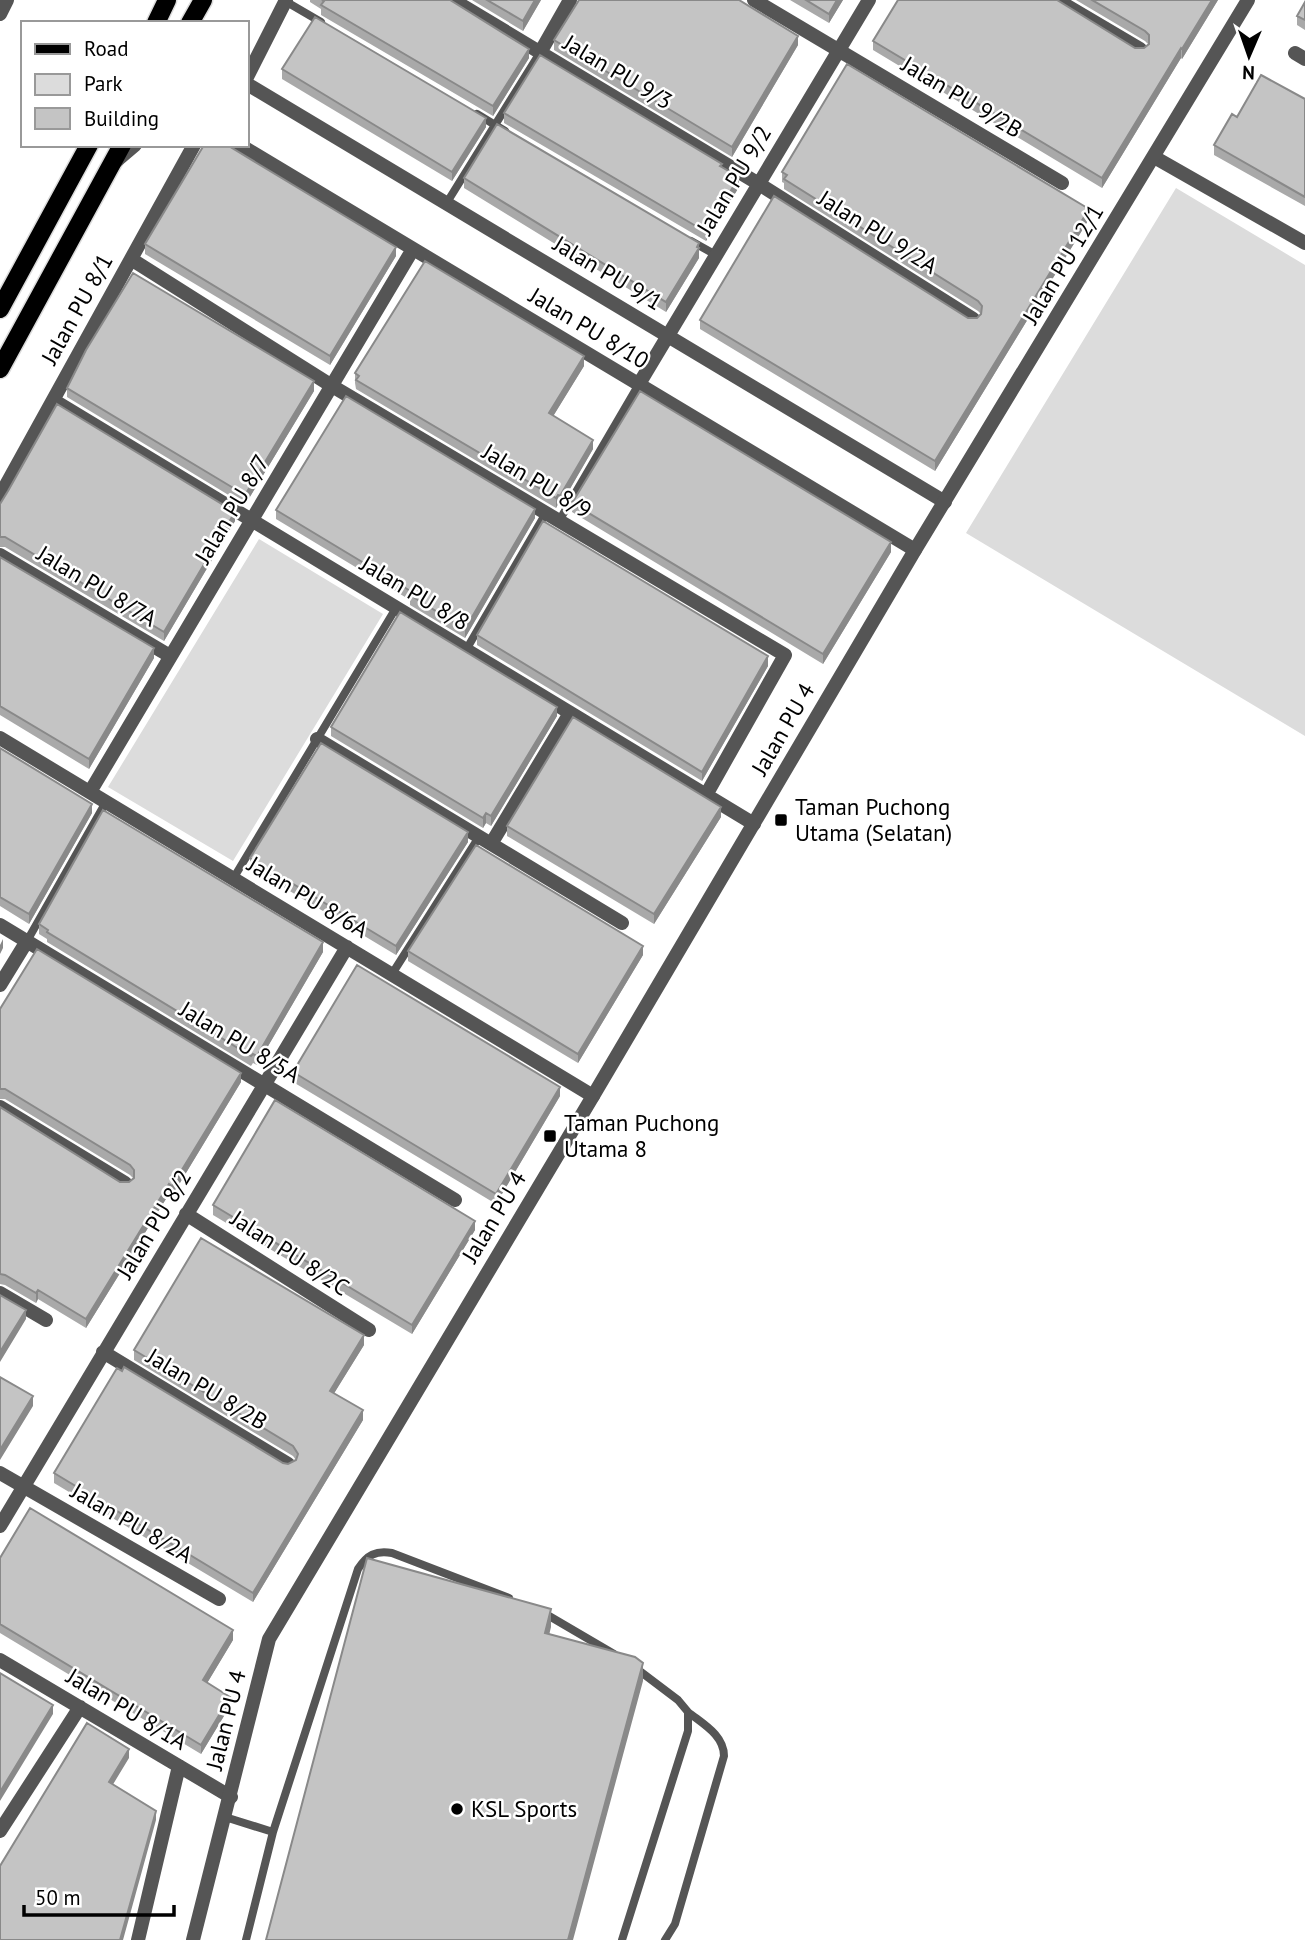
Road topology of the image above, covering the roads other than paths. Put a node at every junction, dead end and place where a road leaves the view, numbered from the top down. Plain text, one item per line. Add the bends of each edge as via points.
1 (7, 0) edge
2 (167, 0) edge
3 (204, 0) edge
4 (453, 0) edge
5 (570, 0) edge
6 (754, 0) edge
7 (869, 0) edge
8 (1057, 0) edge
9 (1248, 0) edge
10 (285, 1) edge
11 (0, 14) edge
12 (157, 21) edge
13 (191, 21) edge
14 (200, 21) edge
15 (332, 29) edge
16 (1140, 49) edge
17 (839, 50) junction
18 (541, 51) junction
19 (248, 75) edge
20 (248, 85) edge
21 (471, 111) edge
22 (495, 125) junction
23 (518, 138) edge
24 (88, 147) edge
25 (121, 147) edge
26 (133, 147) edge
27 (193, 147) edge
28 (243, 147) edge
29 (1154, 156) junction
30 (112, 164) junction
31 (1062, 183) dead end
32 (759, 184) junction
33 (446, 204) junction
34 (681, 234) edge
35 (1305, 243) edge
36 (413, 249) junction
37 (716, 255) junction
38 (131, 259) junction
39 (0, 309) edge
40 (973, 319) edge
41 (668, 336) junction
42 (0, 369) edge
43 (639, 384) junction
44 (332, 386) junction
45 (53, 400) junction
46 (0, 496) edge
47 (945, 502) junction
48 (546, 513) junction
49 (251, 521) junction
50 (559, 521) junction
51 (915, 550) junction
52 (0, 555) edge
53 (396, 608) junction
54 (466, 650) junction
55 (170, 656) junction
56 (570, 713) junction
57 (0, 738) edge
58 (317, 739) junction
59 (90, 792) junction
60 (706, 795) junction
61 (106, 802) junction
62 (754, 824) junction
63 (485, 840) junction
64 (233, 878) junction
65 (622, 923) dead end
66 (0, 925) edge
67 (27, 941) junction
68 (347, 947) junction
69 (391, 974) junction
70 (0, 985) edge
71 (265, 1084) junction
72 (593, 1096) junction
73 (0, 1107) edge
74 (125, 1183) edge
75 (455, 1200) dead end
76 (186, 1214) junction
77 (0, 1293) edge
78 (46, 1320) dead end
79 (369, 1330) dead end
80 (103, 1352) junction
81 (288, 1464) edge
82 (0, 1473) edge
83 (22, 1486) junction
84 (0, 1526) edge
85 (219, 1600) dead end
86 (513, 1600) edge
87 (537, 1609) edge
88 (619, 1657) edge
89 (0, 1660) edge
90 (631, 1664) edge
91 (80, 1707) junction
92 (688, 1712) junction
93 (179, 1766) junction
94 (231, 1797) junction
95 (225, 1817) junction
96 (0, 1831) edge
97 (272, 1832) junction
98 (138, 1940) edge
99 (193, 1940) edge
100 (246, 1940) edge
101 (622, 1940) edge
102 (665, 1940) edge

1 - 11 street
2 - 12 main road
3 - 13 main road
3 - 14 street
4 - 18 street, Jalan PU 9/3
5 - 18 street
6 - 17 street, Jalan PU 9/2B
7 - 17 street, Jalan PU 9/2
8 - 16 street
9 - 29 street, Jalan PU 12/1
10 - 15 lane
10 - 19 street
17 - 31 street, Jalan PU 9/2B
17 - 32 street, Jalan PU 9/2
18 - 22 lane
18 - 32 street, Jalan PU 9/3
20 - 33 street, Jalan PU 9/1
21 - 22 lane
22 - 23 lane
22 - 33 lane
24 - 39 main road
25 - 30 main road
26 - 30 street
27 - 38 street, Jalan PU 8/1
28 - 36 street, Jalan PU 8/10
29 - 35 street
29 - 47 street, Jalan PU 12/1
30 - 42 main road
32 - 37 street, Jalan PU 9/2
32 - 40 street, Jalan PU 9/2A
33 - 41 street, Jalan PU 9/1
34 - 37 lane
36 - 43 street, Jalan PU 8/10
36 - 44 street, Jalan PU 8/7
37 - 41 street, Jalan PU 9/2
38 - 44 street, Jalan PU 8/9
38 - 45 street, Jalan PU 8/1
41 - 43 street, Jalan PU 9/2
41 - 47 street, Jalan PU 9/1
43 - 50 lane
43 - 51 street, Jalan PU 8/10
44 - 48 street, Jalan PU 8/9
44 - 49 street, Jalan PU 8/7
45 - 46 street, Jalan PU 8/1
45 - 49 street, Jalan PU 8/8
47 - 51 street, Jalan PU 12/1
48 - 50 street, Jalan PU 8/9
48 - 54 lane
49 - 53 street, Jalan PU 8/8
49 - 55 street, Jalan PU 8/7
50 - 60 street, Jalan PU 8/9 via 785,655
51 - 62 street, Jalan PU 4
52 - 55 street, Jalan PU 8/7A
53 - 54 street, Jalan PU 8/8
53 - 58 lane
54 - 56 street, Jalan PU 8/8
55 - 59 street, Jalan PU 8/7
56 - 60 street, Jalan PU 8/8
56 - 63 street
57 - 59 street, Jalan PU 8/6A
58 - 63 street
58 - 64 lane
59 - 61 street, Jalan PU 8/6A
60 - 62 street, Jalan PU 8/8
61 - 64 street, Jalan PU 8/6A
61 - 67 lane
62 - 72 street, Jalan PU 4
63 - 65 street
63 - 69 lane
64 - 68 street, Jalan PU 8/6A
66 - 67 street, Jalan PU 8/5A
67 - 70 street
67 - 71 street, Jalan PU 8/5A
68 - 69 street, Jalan PU 8/6A
68 - 71 street, Jalan PU 8/2
69 - 72 street, Jalan PU 8/6A
71 - 75 street, Jalan PU 8/5A
71 - 76 street, Jalan PU 8/2
72 - 94 street, Jalan PU 4 via 269,1639
73 - 74 street
76 - 79 street, Jalan PU 8/2C
76 - 80 street, Jalan PU 8/2
77 - 78 street
80 - 81 street, Jalan PU 8/2B
80 - 83 street, Jalan PU 8/2
82 - 83 street, Jalan PU 8/2A
83 - 84 street, Jalan PU 8/2
83 - 85 street, Jalan PU 8/2A
86 - 97 lane via 393,1553 382,1551 363,1561
87 - 88 lane
89 - 91 street, Jalan PU 8/1A
90 - 92 lane
91 - 93 street, Jalan PU 8/1A
91 - 96 street
92 - 101 lane via 688,1731
92 - 102 lane via 719,1737 724,1756 675,1924
93 - 94 street, Jalan PU 8/1A
93 - 98 street
94 - 95 street, Jalan PU 4
95 - 97 lane
95 - 99 street, Jalan PU 4
97 - 100 lane

